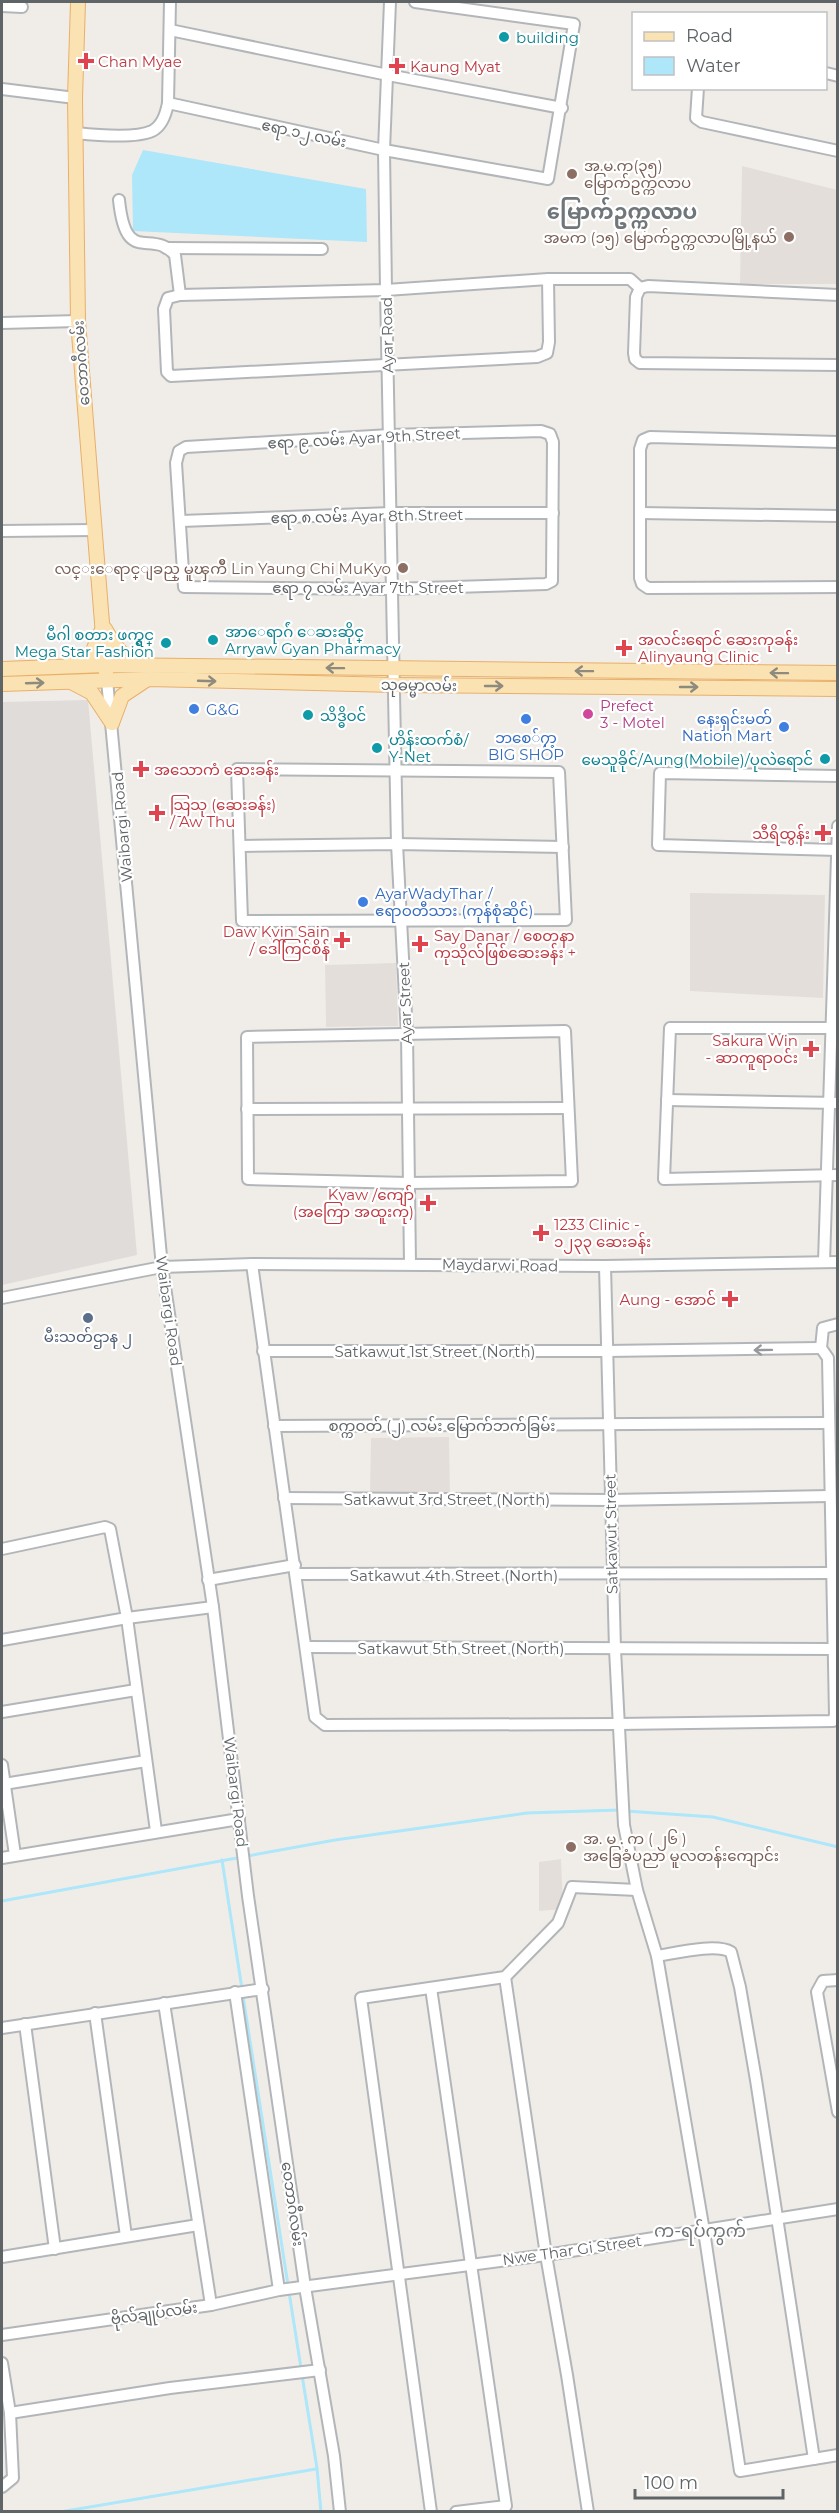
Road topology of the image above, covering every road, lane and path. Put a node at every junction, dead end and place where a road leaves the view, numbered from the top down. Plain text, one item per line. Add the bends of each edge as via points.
1 (78, 2) edge
2 (170, 2) edge
3 (390, 2) edge
4 (415, 2) edge
5 (2, 6) edge
6 (22, 8) dead end
7 (170, 30) junction
8 (387, 75) junction
9 (2, 89) edge
10 (698, 90) edge
11 (75, 98) junction
12 (168, 103) junction
13 (562, 108) junction
14 (76, 133) junction
15 (384, 150) junction
16 (837, 151) edge
17 (119, 200) dead end
18 (166, 248) junction
19 (322, 249) dead end
20 (548, 279) junction
21 (640, 288) junction
22 (386, 290) junction
23 (180, 295) junction
24 (837, 295) edge
25 (78, 321) junction
26 (2, 323) edge
27 (388, 365) junction
28 (837, 365) edge
29 (390, 435) junction
30 (837, 442) edge
31 (391, 513) junction
32 (553, 513) junction
33 (640, 513) junction
34 (837, 516) edge
35 (181, 521) junction
36 (94, 530) junction
37 (2, 531) edge
38 (837, 588) edge
39 (392, 589) junction
40 (102, 624) junction
41 (106, 665) junction
42 (64, 667) junction
43 (2, 669) edge
44 (393, 669) junction
45 (147, 672) junction
46 (837, 673) edge
47 (107, 680) junction
48 (69, 681) junction
49 (2, 684) edge
50 (394, 685) junction
51 (837, 689) edge
52 (112, 723) junction
53 (396, 769) junction
54 (837, 776) edge
55 (837, 826) edge
56 (397, 844) junction
57 (240, 846) junction
58 (562, 847) junction
59 (837, 850) edge
60 (401, 921) junction
61 (836, 922) edge
62 (835, 1028) edge
63 (406, 1034) junction
64 (667, 1100) junction
65 (833, 1103) edge
66 (407, 1107) junction
67 (568, 1108) junction
68 (247, 1109) junction
69 (832, 1175) edge
70 (408, 1183) junction
71 (824, 1262) junction
72 (837, 1262) edge
73 (252, 1264) junction
74 (410, 1264) junction
75 (605, 1266) junction
76 (162, 1267) junction
77 (2, 1298) edge
78 (837, 1324) edge
79 (821, 1348) junction
80 (263, 1351) junction
81 (607, 1352) junction
82 (829, 1423) junction
83 (609, 1424) junction
84 (274, 1426) junction
85 (830, 1496) junction
86 (284, 1498) junction
87 (610, 1500) junction
88 (2, 1549) edge
89 (835, 1561) edge
90 (295, 1569) junction
91 (832, 1573) junction
92 (612, 1574) junction
93 (208, 1580) junction
94 (213, 1607) junction
95 (127, 1618) junction
96 (2, 1640) edge
97 (307, 1647) junction
98 (615, 1649) junction
99 (834, 1649) junction
100 (136, 1690) junction
101 (2, 1712) edge
102 (618, 1724) junction
103 (146, 1761) junction
104 (2, 1765) edge
105 (4, 1784) junction
106 (239, 1818) junction
107 (156, 1831) junction
108 (15, 1855) junction
109 (2, 1858) edge
110 (637, 1890) junction
111 (248, 1896) joint
112 (657, 1956) junction
113 (505, 1977) junction
114 (837, 1980) edge
115 (431, 1988) junction
116 (260, 1990) junction
117 (237, 1992) junction
118 (164, 2002) junction
119 (95, 2013) junction
120 (25, 2024) junction
121 (2, 2028) edge
122 (837, 2112) edge
123 (837, 2209) edge
124 (777, 2218) junction
125 (198, 2225) junction
126 (704, 2231) junction
127 (126, 2236) junction
128 (55, 2249) junction
129 (546, 2255) junction
130 (2, 2257) edge
131 (471, 2264) junction
132 (400, 2273) junction
133 (305, 2287) junction
134 (286, 2289) junction
135 (211, 2305) junction
136 (2, 2335) edge
137 (2, 2363) edge
138 (320, 2370) junction
139 (10, 2413) junction
140 (837, 2455) edge
141 (814, 2459) junction
142 (2, 2487) edge
143 (340, 2511) edge
144 (431, 2511) edge
145 (456, 2511) edge
146 (588, 2511) edge

1 - 11 main road, ဝေဘာဂီလမ်း
2 - 7 street
3 - 8 street, Ayar Road
4 - 13 street via 574,24
5 - 6 street
7 - 8 street
7 - 12 street
8 - 13 street
8 - 15 street, Ayar Road
9 - 11 street
10 - 16 street via 696,118 702,122
11 - 14 main road, ဝေဘာဂီလမ်း
12 - 14 street via 165,118 152,131 112,136
12 - 15 street, ဧရာ ၁၂ လမ်း
13 - 15 street, ဧရာ ၁၂ လမ်း via 548,179
14 - 25 main road, ဝေဘာဂီလမ်း
15 - 22 street, Ayar Road
17 - 18 street via 128,236 137,242
18 - 19 street
18 - 23 street via 177,261
20 - 21 street via 630,279
20 - 22 street
20 - 27 street via 547,353 537,357
21 - 24 street
21 - 28 street via 636,297 634,353 640,363
22 - 23 street
22 - 27 street, Ayar Road
23 - 27 street via 168,298 164,309 167,372 171,376
25 - 26 street
25 - 36 main road, ဝေဘာဂီလမ်း
27 - 29 street, Ayar Road
29 - 31 street, Ayar Road
29 - 32 street, ဧရာ ၉ လမ်း Ayar 9th Street via 541,431 550,434
29 - 35 street, ဧရာ ၉ လမ်း Ayar 9th Street via 186,447 179,451 176,463
30 - 33 street via 650,437 643,440 640,449
31 - 32 street, ဧရာ ၈ လမ်း Ayar 8th Street
31 - 35 street, ဧရာ ၈ လမ်း Ayar 8th Street
31 - 39 street, Ayar Road
32 - 39 street, ဧရာ ၇ လမ်း Ayar 7th Street via 552,581 546,584
33 - 34 street
33 - 38 street via 640,578 648,588
35 - 39 street, ဧရာ ၇ လမ်း Ayar 7th Street via 184,587
36 - 37 street
36 - 40 main road, ဝေဘာဂီလမ်း
39 - 44 street, Ayar Road
40 - 41 main road, ဝေဘာဂီလမ်း
40 - 42 main road via 92,653
40 - 45 main road via 117,649
41 - 42 main road, သုဓမ္မာလမ်း
41 - 45 main road, သုဓမ္မာလမ်း
41 - 47 main road, ဝေဘာဂီလမ်း
42 - 43 main road, သုဓမ္မာလမ်း
44 -> 45 main road, သုဓမ္မာလမ်း
46 -> 44 main road, သုဓမ္မာလမ်း
44 - 50 street, Ayar Street
45 - 47 main road, သုဓမ္မာလမ်း
45 -> 50 main road, သုဓမ္မာလမ်း
45 - 52 main road via 122,696
47 - 48 main road, သုဓမ္မာလမ်း
47 - 52 street, ဝေဘာဂီလမ်း
49 -> 48 main road, သုဓမ္မာလမ်း
48 - 52 main road via 92,693
50 -> 51 main road, သုဓမ္မာလမ်း
50 - 53 street, Ayar Street
52 - 76 street, Waibargi Road
53 - 56 street, Ayar Street
53 - 57 street via 237,769
53 - 58 street via 559,772
54 - 59 street via 660,773 658,845
55 - 59 street
56 - 57 street
56 - 58 street
56 - 60 street, Ayar Street
57 - 60 street via 242,921
58 - 60 street via 566,920
59 - 61 street
60 - 63 street, Ayar Street
61 - 62 street
62 - 64 street via 670,1028
62 - 65 street
63 - 66 street, Ayar Street
63 - 67 street via 565,1031
63 - 68 street via 247,1037
64 - 65 street
64 - 69 street via 664,1179
65 - 69 street
66 - 67 street
66 - 68 street
66 - 70 street, Ayar Street
67 - 70 street via 572,1181
68 - 70 street via 248,1179
69 - 71 street
70 - 74 street, Ayar Street
71 - 72 street, Maydarwi Road
71 - 75 street, Maydarwi Road
73 - 74 street, Maydarwi Road
73 - 76 street, Maydarwi Road
73 - 80 street
74 - 75 street, Maydarwi Road
75 - 81 street, Satkawut Street
76 - 77 street, Maydarwi Road
76 - 93 street, Waibargi Road
78 - 79 street via 823,1328
79 -> 81 street, Satkawut 1st Street (North)
79 - 82 street via 828,1358
80 - 81 street, Satkawut 1st Street (North)
80 - 84 street
81 - 83 street, Satkawut Street
82 - 83 street, စက္ကဝတ် (၂) လမ်း မြောက်ဘက်ခြမ်း
82 - 85 street
83 - 84 street, စက္ကဝတ် (၂) လမ်း မြောက်ဘက်ခြမ်း
83 - 87 street, Satkawut Street
84 - 86 street
85 - 87 street, Satkawut 3rd Street (North)
85 - 89 street
86 - 87 street, Satkawut 3rd Street (North)
86 - 90 street
87 - 92 street, Satkawut Street
88 - 95 street via 110,1529
89 - 91 street
90 - 92 street, Satkawut 4th Street (North)
90 - 93 street, Satkawut 4th Street (North)
90 - 97 street
91 - 92 street, Satkawut 4th Street (North)
91 - 99 street
92 - 98 street, Satkawut Street
93 - 94 street, Waibargi Road
94 - 95 street
94 - 106 street, Waibargi Road
95 - 96 street
95 - 100 street
97 - 98 street, Satkawut 5th Street (North)
97 - 102 street via 315,1717 325,1725
98 - 99 street, Satkawut 5th Street (North)
98 - 102 street, Satkawut Street
99 - 102 street via 833,1720
100 - 101 street
100 - 103 street
102 - 110 street, Satkawut Street via 624,1825
103 - 105 street
103 - 107 street
104 - 105 street
105 - 108 street
106 - 107 street
106 - 111 street, Waibargi Road
107 - 108 street
108 - 109 street
110 - 112 street, Satkawut Street
110 - 113 street via 572,1887 558,1923
111 - 116 street, ဝေဘာဂီလမ်း
112 - 124 street via 725,1949 731,1952
112 - 126 street, Satkawut Street
113 - 115 street
113 - 129 street
114 - 122 street via 823,1982 818,1992
115 - 131 street
115 - 132 street via 361,1998
116 - 117 street
116 - 133 street, ဝေဘာဂီလမ်း
117 - 118 street
117 - 134 street
118 - 119 street
118 - 125 street
119 - 120 street
119 - 127 street
120 - 121 street
120 - 128 street
123 - 124 street, Nwe Thar Gi Street
124 - 126 street, Nwe Thar Gi Street
124 - 141 street
125 - 127 street
125 - 135 street
126 - 129 street, Nwe Thar Gi Street
126 - 141 street, Satkawut Street via 740,2471
127 - 128 street
128 - 130 street
129 - 131 street, Nwe Thar Gi Street
129 - 146 street
131 - 132 street, Nwe Thar Gi Street
131 - 145 street via 506,2506
132 - 133 street, Nwe Thar Gi Street
132 - 144 street
133 - 134 street, ဗိုလ်ချုပ်လမ်း
133 - 138 street, ဝေဘာဂီလမ်း
134 - 135 street, ဗိုလ်ချုပ်လမ်း
135 - 136 street, ဗိုလ်ချုပ်လမ်း
137 - 139 street
138 - 139 street
138 - 143 street, ဝေဘာဂီလမ်း
139 - 142 street via 13,2478
140 - 141 street

